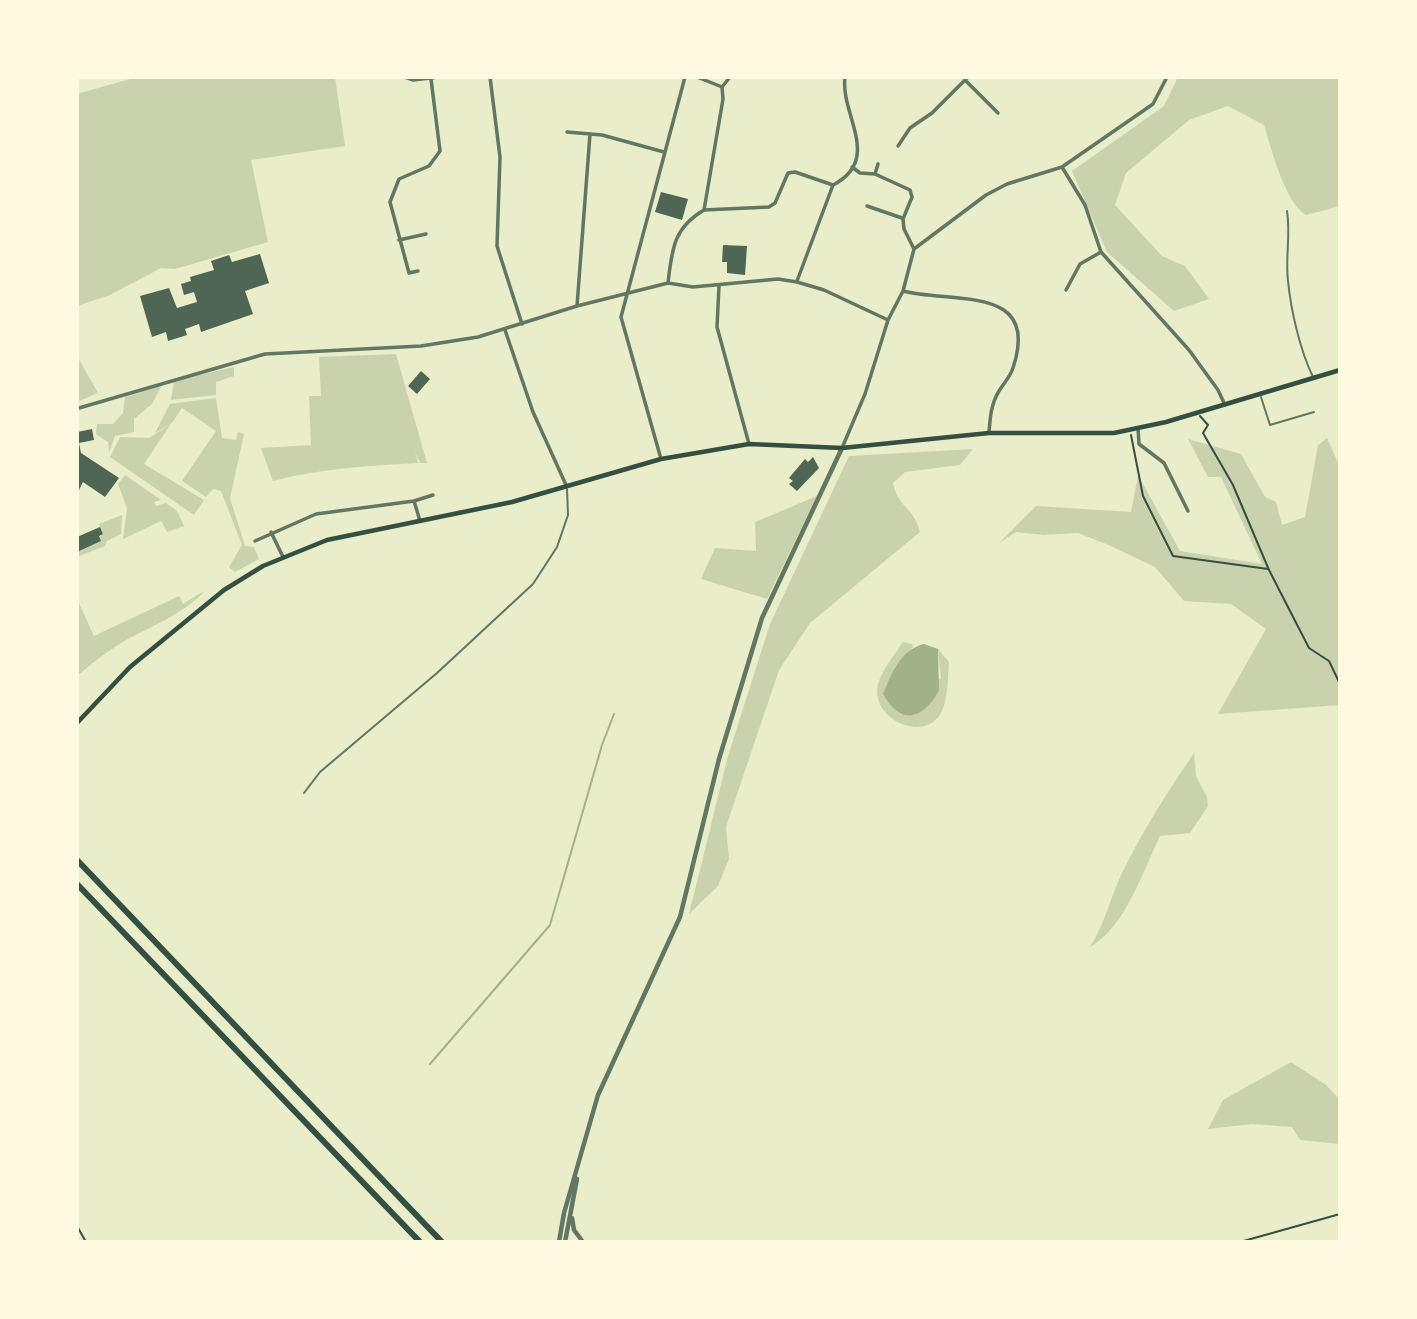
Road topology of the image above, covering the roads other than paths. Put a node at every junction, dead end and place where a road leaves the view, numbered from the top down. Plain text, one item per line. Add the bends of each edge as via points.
1 (439, 77) edge
2 (490, 77) edge
3 (685, 77) edge
4 (697, 77) edge
5 (730, 77) edge
6 (845, 77) edge
7 (1167, 77) edge
8 (406, 78) edge
9 (431, 79) edge
10 (967, 79) edge
11 (722, 87) junction
12 (998, 113) dead end
13 (567, 132) dead end
14 (590, 134) junction
15 (898, 146) dead end
16 (665, 152) junction
17 (878, 164) dead end
18 (852, 167) junction
19 (1062, 167) junction
20 (875, 174) junction
21 (830, 185) junction
22 (867, 206) dead end
23 (704, 210) junction
24 (1287, 211) dead end
25 (902, 219) junction
26 (426, 234) dead end
27 (399, 240) junction
28 (914, 249) junction
29 (1101, 252) junction
30 (418, 271) dead end
31 (797, 282) junction
32 (668, 283) junction
33 (719, 286) junction
34 (1066, 290) dead end
35 (903, 291) junction
36 (628, 293) junction
37 (577, 306) junction
38 (888, 320) junction
39 (522, 324) junction
40 (505, 330) junction
41 (1340, 370) edge
42 (1313, 377) junction
43 (1260, 394) junction
44 (1224, 405) junction
45 (79, 408) dead end
46 (1314, 412) dead end
47 (1138, 428) junction
48 (989, 433) junction
49 (749, 444) junction
50 (842, 448) junction
51 (661, 459) junction
52 (566, 485) junction
53 (433, 495) dead end
54 (414, 501) junction
55 (1188, 511) dead end
56 (420, 521) junction
57 (271, 532) junction
58 (255, 541) dead end
59 (283, 557) junction
60 (77, 723) edge
61 (304, 793) dead end
62 (77, 860) edge
63 (77, 884) edge
64 (579, 1164) junction
65 (572, 1214) junction
66 (420, 1242) edge
67 (442, 1242) edge
68 (559, 1242) edge
69 (565, 1242) edge
70 (583, 1242) edge

1 - 9 street
2 - 39 street via 500,158 497,246
3 - 16 street
4 - 11 street
5 - 11 street
6 - 18 street via 844,93 859,141
7 - 19 street via 1153,104
8 - 9 street
9 - 27 street via 440,151 429,166 399,179 393,190 390,202
10 - 12 street
10 - 15 street via 910,128
11 - 23 street
13 - 14 street
14 - 16 street
14 - 37 street
16 - 36 street
17 - 20 street
18 - 20 street
18 - 21 street
19 - 28 street via 986,195
19 - 29 street via 1085,205
20 - 25 street via 913,194
21 - 23 street via 791,172 769,207
21 - 31 street
22 - 25 street
23 - 32 street via 675,235
24 - 42 lane via 1287,282
25 - 28 street
26 - 27 street
27 - 30 street via 409,273
28 - 35 street
29 - 34 street via 1080,264
29 - 44 street via 1189,350
31 - 33 street via 778,279
31 - 38 street
32 - 33 street
32 - 36 street
33 - 49 street via 718,327
35 - 38 street
35 - 48 street via 987,301 1011,314 1019,327 1019,348 1012,372 991,407
36 - 37 street
36 - 51 street via 621,317
37 - 39 street
38 - 50 street
39 - 40 street
40 - 45 street via 421,346 265,354
40 - 52 street via 533,412
41 - 42 main road
42 - 43 main road
43 - 44 main road
43 - 46 lane via 1270,425
44 - 47 main road
47 - 48 main road via 1074,434
47 - 55 street via 1139,444 1164,463
48 - 50 main road
49 - 50 main road
49 - 51 main road
50 - 64 street via 762,618 719,759 680,917 598,1095
51 - 52 main road
52 - 56 main road via 512,502
52 - 61 lane via 568,515 557,547 533,584 320,772
53 - 54 street
54 - 56 street
54 - 57 street via 316,514
56 - 59 main road via 327,540
57 - 58 street
57 - 59 street
59 - 60 main road via 224,590 164,636
62 - 67 highway
63 - 66 highway
64 - 65 street
64 - 68 street
65 - 69 street
65 - 70 street via 574,1230

